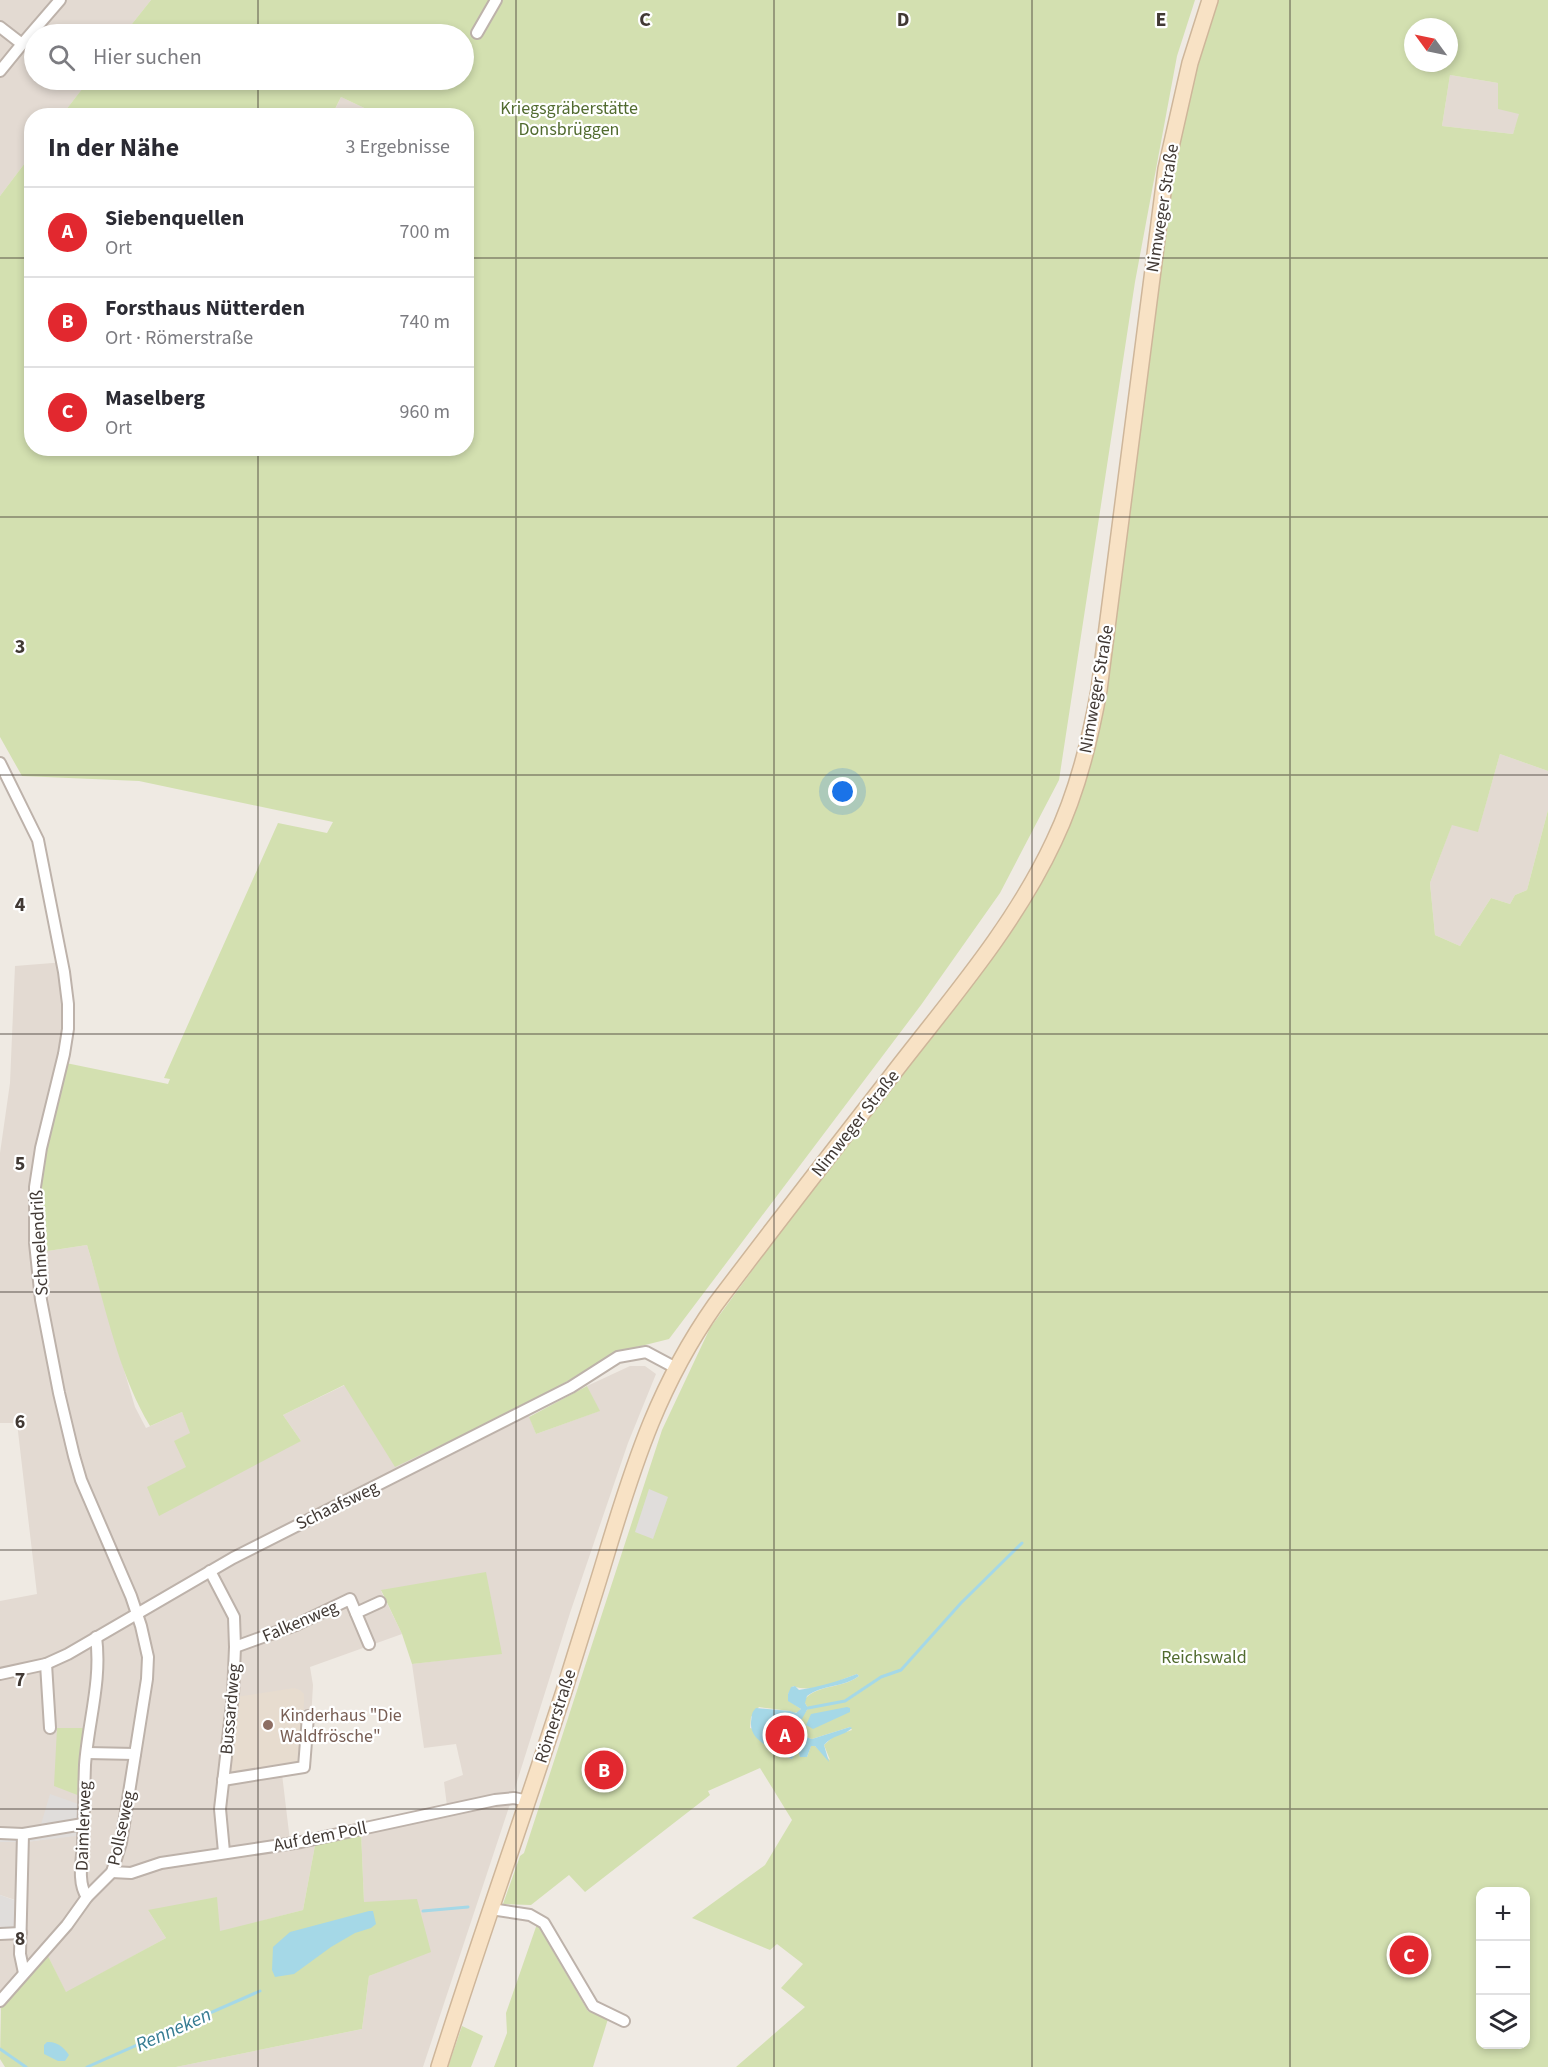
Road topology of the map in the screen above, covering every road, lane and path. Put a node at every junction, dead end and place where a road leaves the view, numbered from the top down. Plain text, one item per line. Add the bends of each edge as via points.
1 (60, 0) edge
2 (496, 0) edge
3 (1210, 0) edge
4 (39, 24) edge
5 (0, 27) edge
6 (477, 33) dead end
7 (24, 42) edge
8 (22, 44) junction
9 (0, 71) edge
10 (0, 763) edge
11 (676, 1368) junction
12 (210, 1571) junction
13 (380, 1602) dead end
14 (356, 1613) junction
15 (136, 1616) junction
16 (96, 1637) junction
17 (369, 1644) dead end
18 (235, 1647) junction
19 (46, 1664) junction
20 (0, 1674) edge
21 (308, 1716) dead end
22 (50, 1728) dead end
23 (87, 1753) junction
24 (135, 1754) junction
25 (223, 1780) junction
26 (528, 1801) junction
27 (83, 1824) junction
28 (0, 1833) edge
29 (23, 1834) junction
30 (224, 1852) junction
31 (112, 1872) junction
32 (87, 1897) junction
33 (491, 1909) junction
34 (21, 1933) junction
35 (0, 1934) edge
36 (24, 1973) junction
37 (0, 2001) edge
38 (624, 2021) dead end
39 (439, 2067) edge

1 - 4 street
2 - 6 street
3 - 11 main road, Nimweger Straße via 1190,63 1166,169 1099,690 1085,757 1066,815 1011,918 715,1305
5 - 8 street
7 - 8 street
8 - 9 street
10 - 15 street, Schmelendriß via 38,840 68,1004 64,1054 35,1187 40,1299 81,1480
11 - 12 street, Schaafsweg via 646,1352 618,1357 571,1387
11 - 26 main road, Römerstraße via 636,1461
12 - 15 street, Schaafsweg
12 - 18 street, Bussardweg via 234,1617
13 - 14 street, Falkenweg
14 - 17 street, Falkenweg
14 - 18 street, Falkenweg via 350,1599 296,1625
15 - 16 street, Schaafsweg
15 - 24 street, Pollseweg via 148,1658
16 - 19 street, Schaafsweg
16 - 23 street, Daimlerweg via 98,1651
18 - 25 street, Bussardweg via 234,1695
19 - 20 street, Schaafsweg
19 - 22 street
21 - 25 street via 304,1767
23 - 24 street
23 - 27 street, Daimlerweg
24 - 31 street, Pollseweg via 121,1843
25 - 30 street, Bussardweg via 220,1809
26 - 30 street, Auf dem Poll via 495,1800 301,1842
26 - 33 main road, Römerstraße
27 - 29 street
27 - 32 street, Daimlerweg via 81,1886
28 - 29 street
29 - 34 street
30 - 31 street, Auf dem Poll via 161,1863 131,1873
31 - 32 street, Pollseweg
32 - 36 street, Pollseweg
33 - 38 street via 530,1915 544,1923 593,2006
33 - 39 main road, Römerstraße
34 - 35 street
34 - 36 street via 20,1960
36 - 37 street, Pollseweg

